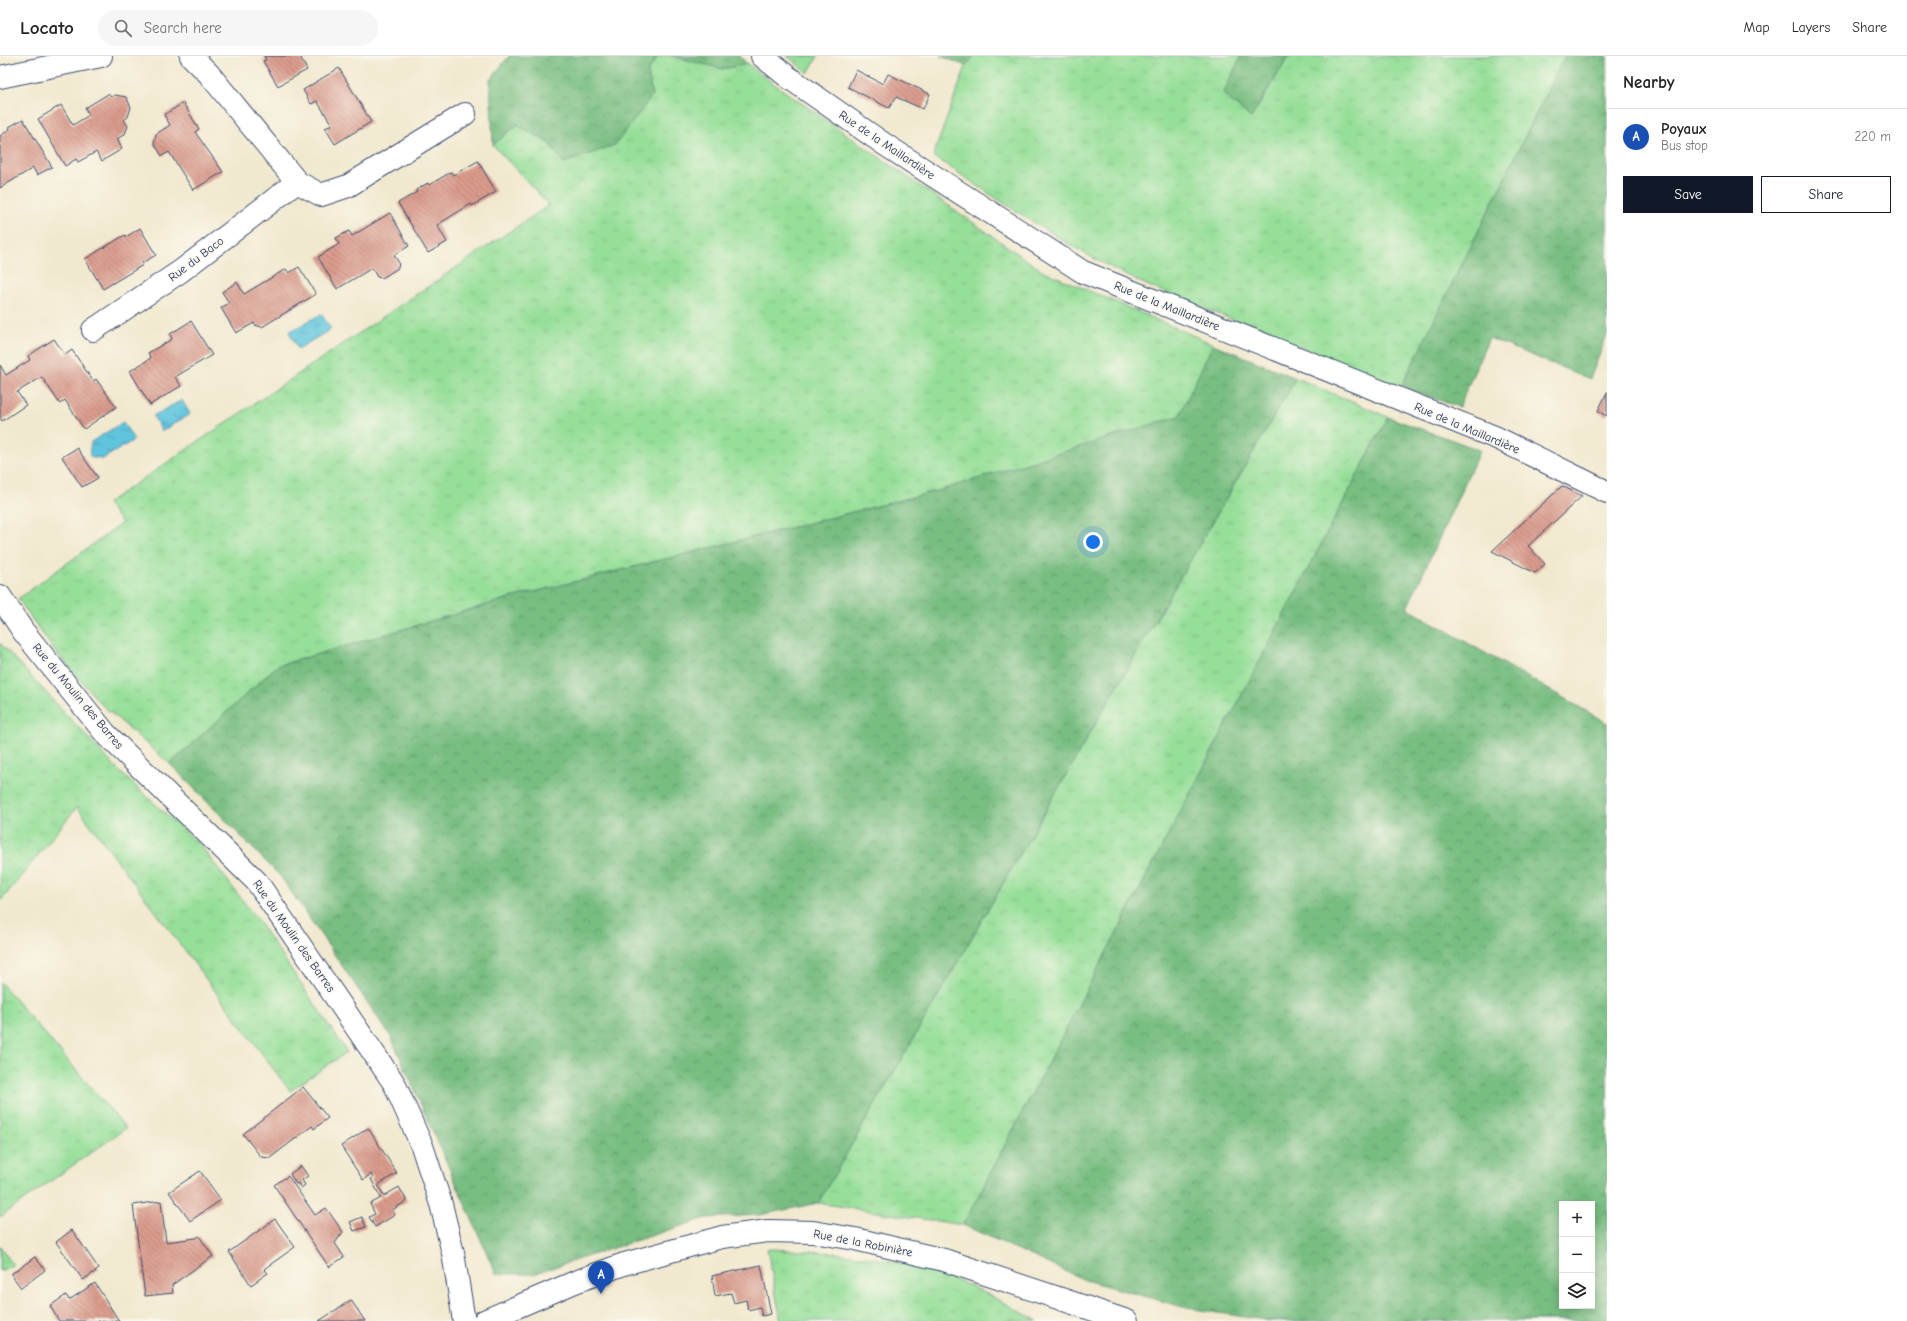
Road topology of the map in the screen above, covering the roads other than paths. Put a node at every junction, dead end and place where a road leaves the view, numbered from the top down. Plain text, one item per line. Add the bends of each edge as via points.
1 (101, 56) edge
2 (191, 56) edge
3 (762, 56) edge
4 (0, 77) edge
5 (465, 114) dead end
6 (297, 182) junction
7 (92, 330) dead end
8 (1607, 492) edge
9 (0, 596) edge
10 (464, 1321) edge
11 (484, 1321) edge
12 (1127, 1321) edge

1 - 4 street
2 - 6 street via 209,74
3 - 8 street, Rue de la Maillardière via 884,144 1083,272 1497,438
5 - 6 street via 348,186 321,195
6 - 7 street, Rue du Baco via 181,271
9 - 10 street, Rue du Moulin des Barres via 23,631 105,733 257,882 394,1083 422,1146 441,1204 453,1253
11 - 12 street, Rue de la Robinière via 624,1264 722,1237 768,1231 813,1232 944,1260

